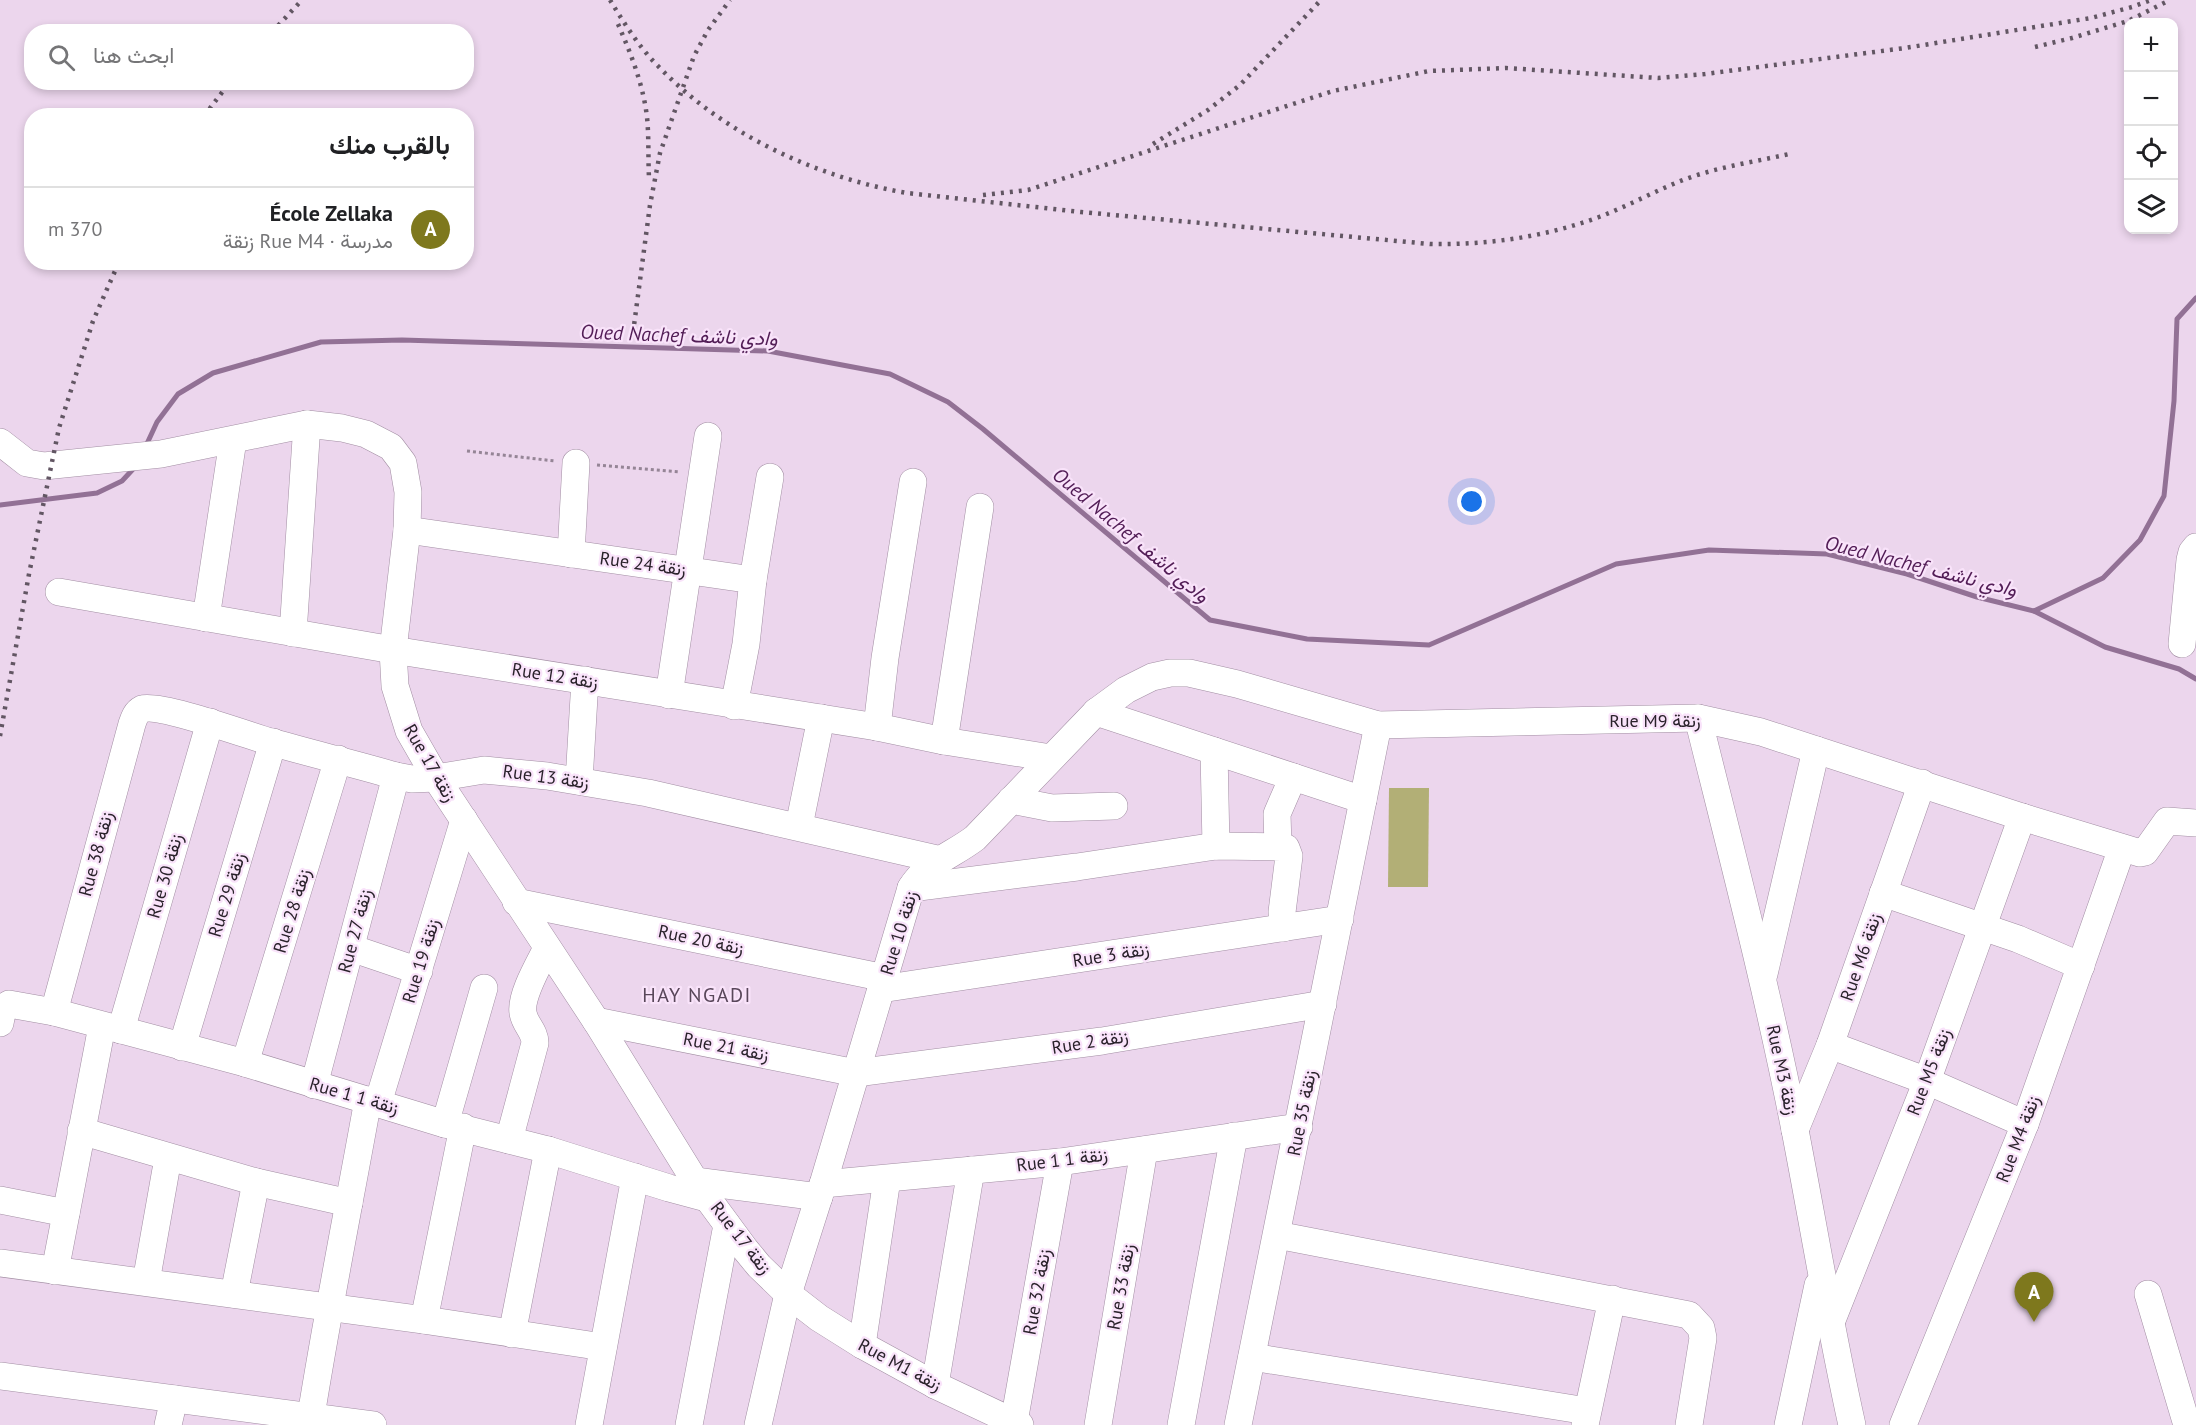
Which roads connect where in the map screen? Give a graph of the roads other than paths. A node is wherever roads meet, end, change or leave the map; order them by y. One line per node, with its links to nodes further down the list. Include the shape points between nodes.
1 (307, 424): 3 (street, Rue 17 زنقة); 9 (street, Rue 17 زنقة, via 350,430 391,447 403,463 406,477); 16 (street)
2 (708, 436): 12 (street)
3 (233, 440): 4 (street, Rue 17 زنقة, via 161,454 44,466 27,463); 15 (street)
4 (0, 442)
5 (576, 463): 11 (street)
6 (770, 477): 13 (street)
7 (913, 482): 28 (street)
8 (980, 507): 29 (street)
9 (407, 530): 11 (street, Rue 24 زنقة); 18 (street, Rue 17 زنقة)
10 (2194, 549): 17 (street)
11 (571, 554): 12 (street, Rue 24 زنقة)
12 (687, 571): 13 (street, Rue 24 زنقة); 20 (street)
13 (753, 580): 21 (street)
14 (59, 592): 15 (street, Rue 12 زنقة)
15 (206, 618): 16 (street, Rue 12 زنقة)
16 (293, 633): 18 (street, Rue 12 زنقة)
17 (2182, 644)
18 (393, 651): 19 (street, Rue 12 زنقة); 37 (street, Rue 17 زنقة, via 401,710)
19 (585, 680): 20 (street, Rue 12 زنقة); 38 (street)
20 (669, 695): 21 (street, Rue 12 زنقة)
21 (734, 706): 24 (street, Rue 12 زنقة)
22 (153, 709): 26 (street, Rue 13 زنقة); 65 (street, Rue 38 زنقة, via 135,715 132,724)
23 (1096, 712): 27 (street, Rue M9 زنقة, via 1152,676 1189,673); 32 (street); 33 (street, Rue 10 زنقة)
24 (821, 718): 28 (street, Rue 12 زنقة); 46 (street)
25 (1698, 718): 27 (street, Rue M9 زنقة); 31 (street, Rue M9 زنقة); 61 (street, Rue M3 زنقة)
26 (210, 722): 30 (street, Rue 13 زنقة); 68 (street, Rue 30 زنقة)
27 (1378, 725): 41 (street, Rue 35 زنقة)
28 (877, 727): 29 (street, Rue 12 زنقة)
29 (944, 741): 33 (street, Rue 12 زنقة)
30 (273, 742): 34 (street, Rue 13 زنقة); 70 (street, Rue 29 زنقة)
31 (1816, 750): 39 (street, Rue M9 زنقة); 61 (street)
32 (1214, 751): 36 (street); 47 (street)
33 (1051, 758): 40 (street, Rue 10 زنقة)
34 (338, 759): 35 (street, Rue 13 زنقة); 71 (street, Rue 28 زنقة)
35 (396, 776): 37 (street, Rue 13 زنقة); 57 (street, Rue 27 زنقة)
36 (1293, 777): 41 (street); 48 (street, via 1277,813)
37 (436, 778): 38 (street, Rue 13 زنقة, via 500,770); 44 (street, Rue 17 زنقة)
38 (579, 781): 46 (street, Rue 13 زنقة)
39 (1922, 783): 43 (street, Rue M9 زنقة); 52 (street, Rue M6 زنقة)
40 (1011, 800): 42 (street, via 1052,808); 50 (street, Rue 10 زنقة, via 975,838)
41 (1363, 800): 54 (street, Rue 35 زنقة)
42 (1113, 806)
43 (2022, 817): 49 (street, Rue M9 زنقة); 55 (street, Rue M5 زنقة)
44 (464, 820): 53 (street, Rue 17 زنقة); 60 (street, Rue 19 زنقة)
45 (2196, 823): 49 (street, Rue M9 زنقة, via 2167,821 2145,852)
46 (799, 826): 50 (street, Rue 13 زنقة)
47 (1216, 846): 48 (street); 51 (street)
48 (1278, 846): 56 (street, via 1286,848 1289,856)
49 (2122, 848): 59 (street, Rue M4 زنقة)
50 (941, 860): 51 (street, Rue 10 زنقة, via 924,870)
51 (911, 888): 62 (street, Rue 10 زنقة)
52 (1883, 893): 55 (street); 69 (street, Rue M6 زنقة)
53 (516, 902): 58 (street, Rue 17 زنقة); 62 (street, Rue 20 زنقة)
54 (1340, 919): 56 (street, Rue 3 زنقة); 64 (street, Rue 35 زنقة)
55 (1983, 927): 59 (street); 73 (street, Rue M5 زنقة)
56 (1283, 928): 62 (street, Rue 3 زنقة)
57 (351, 948): 60 (street); 74 (street, Rue 27 زنقة)
58 (547, 948): 67 (street, Rue 17 زنقة); 82 (street, via 523,1002 524,1019 535,1035 535,1043)
59 (2081, 966): 76 (street, Rue M4 زنقة)
60 (419, 971): 75 (street, Rue 19 زنقة)
61 (1762, 979): 79 (street, Rue M3 زنقة)
62 (883, 983): 72 (street, Rue 10 زنقة)
63 (484, 988): 77 (street)
64 (1323, 1004): 72 (street, Rue 2 زنقة, via 1102,1041); 78 (street, Rue 35 زنقة)
65 (54, 1012): 66 (street, Rue 1 زنقة 1, via 13,1004 6,1006); 68 (street, Rue 1 زنقة 1)
66 (1, 1018)
67 (596, 1021): 72 (street, Rue 21 زنقة); 91 (street, Rue 17 زنقة)
68 (112, 1028): 70 (street, Rue 1 زنقة 1); 80 (street, Rue 30 زنقة)
69 (1830, 1045): 73 (street); 79 (street, Rue M6 زنقة)
70 (182, 1047): 71 (street, Rue 1 زنقة 1)
71 (245, 1063): 74 (street, Rue 1 زنقة 1)
72 (856, 1073): 92 (street, Rue 10 زنقة)
73 (1927, 1081): 76 (street); 108 (street, Rue M5 زنقة)
74 (314, 1085): 75 (street, Rue 1 زنقة 1)
75 (373, 1101): 77 (street, Rue 1 زنقة 1); 94 (street, Rue 19 زنقة)
76 (2025, 1124): 130 (street, Rue M4 زنقة)
77 (454, 1126): 82 (street, Rue 1 زنقة 1); 107 (street)
78 (1299, 1127): 81 (street, Rue 1 زنقة 1); 97 (street, Rue 35 زنقة)
79 (1795, 1130): 100 (street, Rue M3 زنقة)
80 (81, 1131): 85 (street); 95 (street, Rue 30 زنقة)
81 (1234, 1136): 84 (street, Rue 1 زنقة 1); 125 (street)
82 (509, 1140): 83 (street, Rue 1 زنقة 1)
83 (548, 1150): 88 (street, Rue 1 زنقة 1); 109 (street)
84 (1144, 1150): 86 (street, Rue 1 زنقة 1); 124 (street, Rue 33 زنقة)
85 (168, 1158): 90 (street); 101 (street)
86 (1060, 1162): 87 (street, Rue 1 زنقة 1); 118 (street, Rue 32 زنقة)
87 (971, 1170): 89 (street, Rue 1 زنقة 1); 114 (street)
88 (635, 1177): 91 (street, Rue 1 زنقة 1); 111 (street)
89 (887, 1179): 92 (street, Rue 1 زنقة 1); 110 (street)
90 (256, 1182): 94 (street); 102 (street)
91 (703, 1190): 92 (street, Rue 17 زنقة); 96 (street, Rue 17 زنقة)
92 (821, 1191): 103 (street, Rue 10 زنقة)
93 (0, 1200): 95 (street)
94 (349, 1203): 106 (street, Rue 19 زنقة)
95 (66, 1213): 99 (street, Rue 30 زنقة)
96 (728, 1225): 103 (street, Rue 17 زنقة); 122 (street)
97 (1277, 1235): 105 (street); 112 (street, Rue 35 زنقة)
98 (0, 1263): 99 (street)
99 (55, 1271): 101 (street)
100 (1821, 1273): 108 (street, Rue M3 زنقة); 128 (street)
101 (146, 1282): 102 (street)
102 (234, 1294): 106 (street)
103 (788, 1294): 110 (street, Rue M1 زنقة); 123 (street, Rue 10 زنقة)
104 (2148, 1294): 131 (street)
105 (1612, 1299): 117 (street); 127 (street, via 1689,1315 1701,1328 1703,1338)
106 (328, 1307): 107 (street); 116 (street, Rue 19 زنقة)
107 (424, 1320): 109 (street)
108 (1830, 1325): 129 (street, Rue M3 زنقة)
109 (512, 1334): 111 (street)
110 (862, 1346): 114 (street, Rue M1 زنقة)
111 (603, 1347): 121 (street)
112 (1252, 1357): 117 (street); 126 (street, Rue 35 زنقة)
113 (0, 1376): 115 (street)
114 (935, 1385): 118 (street, Rue M1 زنقة)
115 (174, 1399): 116 (street); 119 (street)
116 (311, 1416): 120 (street)
117 (1586, 1418)
118 (1017, 1424)
119 (168, 1425)
120 (373, 1425)
121 (590, 1425)
122 (689, 1425)
123 (758, 1425)
124 (1098, 1425)
125 (1182, 1425)
126 (1238, 1425)
127 (1689, 1425)
128 (1788, 1425)
129 (1851, 1425)
130 (1902, 1425)
131 (2187, 1425)

